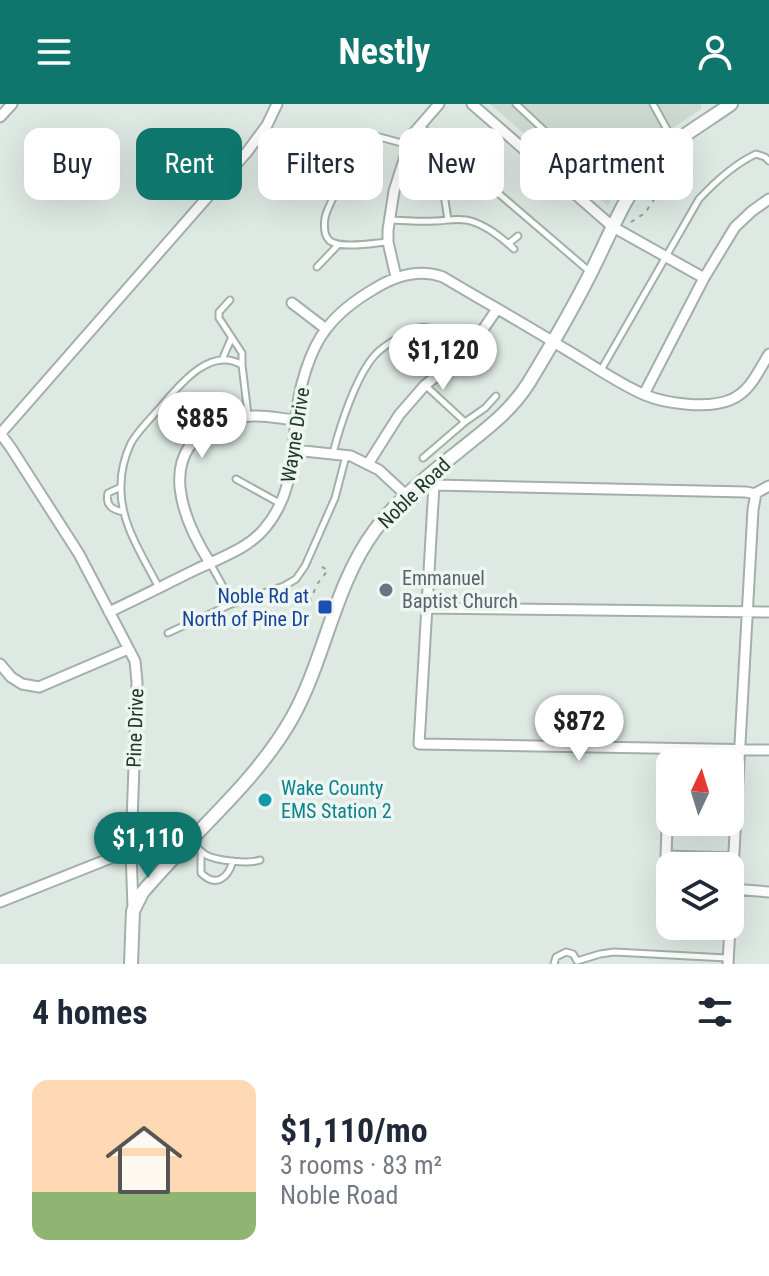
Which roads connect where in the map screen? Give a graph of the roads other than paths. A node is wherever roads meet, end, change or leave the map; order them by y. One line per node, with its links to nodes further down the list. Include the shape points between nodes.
1 (12, 104): 8 (street)
2 (277, 104): 51 (street, via 247,152)
3 (439, 104): 9 (street)
4 (472, 104): 14 (street)
5 (516, 104): 10 (lane)
6 (653, 104): 11 (lane)
7 (731, 104): 12 (street, Noble Road)
8 (0, 117)
9 (420, 126): 31 (lane)
10 (542, 128)
11 (667, 128)
12 (693, 130)
13 (399, 142): 26 (lane, via 372,135 366,141 325,219 329,240)
14 (520, 146)
15 (769, 161): 29 (lane, via 756,154 714,183)
16 (399, 176): 21 (street)
17 (769, 199): 33 (street, via 735,227)
18 (445, 200): 22 (lane)
19 (582, 200): 23 (street)
20 (627, 200): 23 (street, Noble Road)
21 (388, 220): 22 (lane); 25 (street)
22 (448, 220): 27 (lane, via 482,225)
23 (613, 227): 29 (street); 31 (street, Noble Road)
24 (518, 236): 27 (lane)
25 (388, 242): 26 (lane); 32 (street)
26 (338, 244): 30 (lane)
27 (508, 244): 28 (lane)
28 (514, 249)
29 (665, 257): 33 (street); 44 (lane)
30 (317, 267)
31 (591, 273): 39 (street, Noble Road)
32 (396, 277): 36 (street, Wayne Drive, via 430,272); 37 (street, Wayne Drive, via 359,298)
33 (704, 278): 46 (street)
34 (230, 300): 38 (lane, via 219,318)
35 (292, 303): 37 (street)
36 (497, 309): 39 (street, Wayne Drive); 40 (street)
37 (326, 329): 49 (street, Wayne Drive, via 313,352)
38 (231, 337): 42 (lane); 43 (lane, via 242,353)
39 (552, 342): 44 (street, Wayne Drive); 58 (street, Noble Road, via 506,413)
40 (464, 354): 45 (street); 53 (lane, via 425,327 384,346 361,378)
41 (769, 354): 46 (street, Wayne Drive, via 749,387 721,403)
42 (222, 360): 43 (lane); 60 (lane, via 197,370 142,428 126,456)
43 (242, 365): 48 (lane)
44 (601, 370): 46 (street, Wayne Drive)
45 (425, 385): 50 (lane); 56 (street)
46 (644, 394)
47 (496, 396): 50 (lane)
48 (248, 416): 49 (street); 65 (street, via 209,429 193,443 181,466 179,490 185,512)
49 (296, 420): 52 (street, Wayne Drive)
50 (465, 422): 55 (lane)
51 (0, 433): 69 (street, Pine Drive, via 79,554)
52 (294, 450): 53 (street); 63 (street, Wayne Drive)
53 (333, 453): 54 (street)
54 (346, 455): 56 (street); 67 (lane, via 335,498 296,579)
55 (423, 458)
56 (368, 464): 62 (street)
57 (236, 479): 63 (lane)
58 (430, 482): 61 (street); 62 (street, Noble Road); 68 (street)
59 (769, 486): 61 (street)
60 (121, 487): 64 (lane); 64 (lane, via 107,499 108,505)
61 (756, 494): 70 (street)
62 (406, 495): 79 (street, Noble Road, via 363,548 282,734)
63 (282, 505): 65 (street, Wayne Drive, via 257,536)
64 (124, 512): 66 (lane)
65 (210, 563): 66 (street, Wayne Drive); 67 (lane)
66 (159, 588): 69 (street, Wayne Drive)
67 (229, 605): 72 (lane)
68 (427, 608): 70 (street); 75 (street, via 419,744)
69 (109, 612): 73 (street, Pine Drive)
70 (748, 612): 71 (street); 76 (street)
71 (769, 612)
72 (168, 633)
73 (128, 649): 74 (street, via 39,687 22,684); 80 (street, Pine Drive, via 137,670)
74 (0, 664)
75 (676, 748)
76 (740, 748)
77 (744, 749): 78 (street)
78 (769, 750)
79 (190, 841): 81 (lane); 87 (street, Noble Road, via 142,893)
80 (131, 850): 86 (street); 87 (street, Pine Drive)
81 (201, 851): 83 (lane); 83 (lane, via 201,873 206,878 221,880)
82 (260, 860): 83 (lane)
83 (233, 861)
84 (744, 890): 85 (street)
85 (769, 892)
86 (0, 902)
87 (133, 911): 91 (street, Pine Drive)
88 (729, 940): 89 (street)
89 (728, 961): 90 (lane, via 614,952)
90 (577, 962): 92 (lane, via 566,952)
91 (131, 964)
92 (554, 964)

